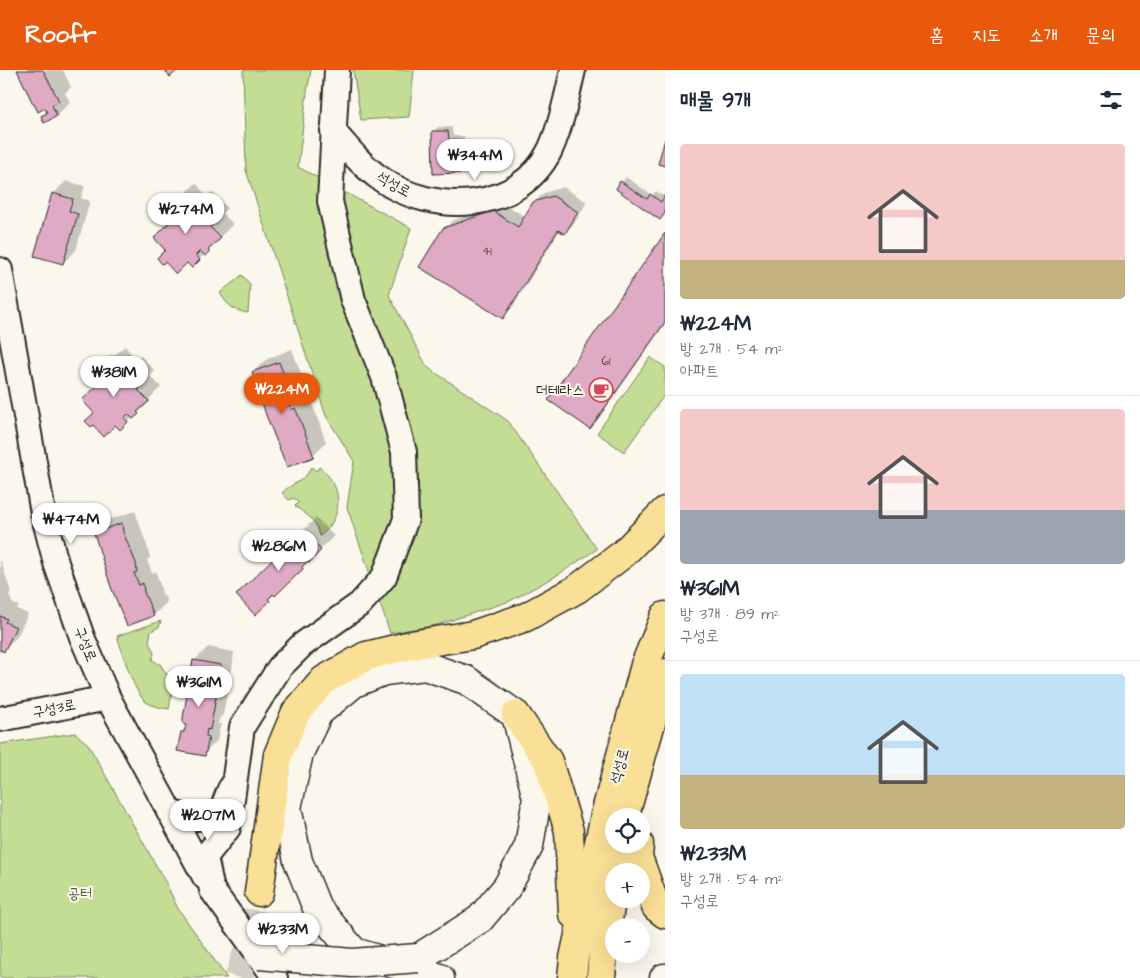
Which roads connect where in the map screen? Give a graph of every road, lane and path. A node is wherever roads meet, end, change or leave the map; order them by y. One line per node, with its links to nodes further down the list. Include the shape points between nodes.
1 (337, 70): 3 (street)
2 (573, 70): 3 (street, 석성로, via 558,128 549,151 534,173 521,185 485,199 445,204 405,192 361,163)
3 (333, 131): 12 (street, via 330,201 353,300 384,377 404,452 406,519 384,577 360,604 302,645 280,668 242,727)
4 (0, 270): 8 (street, 구성로, via 36,473 54,554 82,637)
5 (665, 511): 18 (highway, via 623,554 577,589 526,617 473,635 366,656 324,680 296,712 278,755)
6 (665, 616): 23 (highway, 석성로, via 645,665 606,815)
7 (665, 673): 13 (highway, 석성로)
8 (108, 698): 10 (street, 구성3로); 15 (street, 구성로)
9 (516, 715): 21 (main road, bridge, via 537,798 529,846 507,887 480,919 418,958 352,963); 23 (highway, via 548,761 569,831); 25 (main road, via 466,680 425,666 384,671 354,683 318,713 299,753 288,808 298,861 317,908 354,952)
10 (0, 719)
11 (665, 720): 14 (highway)
12 (234, 782): 15 (street, via 221,812 193,819); 17 (street, via 228,828 205,857)
13 (626, 808)
14 (642, 808)
15 (169, 812): 17 (street, 구성로)
16 (638, 853): 20 (highway, via 656,907)
17 (212, 890): 21 (street, 구성로, bridge)
18 (258, 892)
19 (610, 908): 22 (highway)
20 (665, 914)
21 (259, 955): 24 (street, 구성로)
22 (602, 966)
23 (573, 968)
24 (275, 978)
25 (440, 978)

